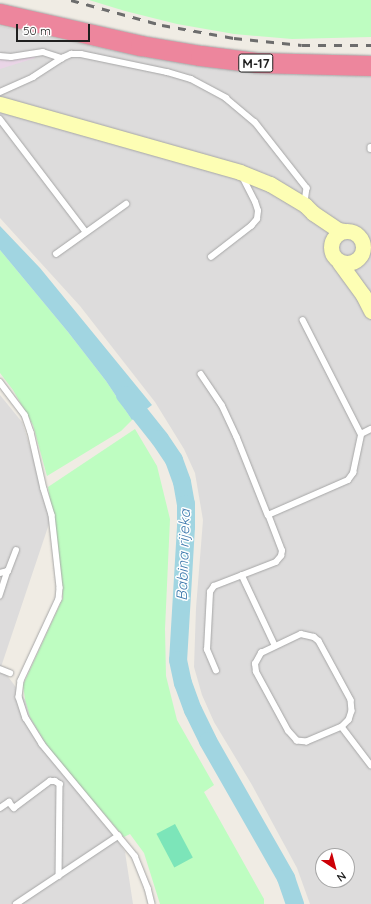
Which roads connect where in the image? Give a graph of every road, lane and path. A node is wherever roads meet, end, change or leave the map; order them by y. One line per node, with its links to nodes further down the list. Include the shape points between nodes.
1 (3, 15): 4 (highway, M-17, via 141,46 243,62)
2 (0, 56): 3 (lane, via 11,57 43,52)
3 (62, 58): 5 (lane); 10 (lane, via 71,54 81,54 167,72 191,80 226,98 255,122 307,188)
4 (371, 66)
5 (0, 92)
6 (0, 104): 8 (main road)
7 (0, 119): 11 (lane)
8 (240, 172): 10 (main road, via 270,184); 16 (lane, via 255,202 257,219)
9 (126, 204): 11 (lane)
10 (309, 209): 12 (main road, via 338,230); 13 (main road)
11 (86, 232): 15 (lane)
12 (358, 233): 13 (main road, via 336,235); 14 (main road, via 363,242)
13 (331, 243): 17 (main road, via 332,254)
14 (364, 252): 17 (main road, via 350,263); 18 (main road, via 357,278)
15 (56, 254)
16 (211, 257)
17 (339, 262): 18 (main road)
18 (363, 295): 19 (main road)
19 (371, 311)
20 (303, 320): 24 (lane)
21 (201, 374): 25 (lane, via 222,405 237,436)
22 (0, 382): 38 (lane, via 24,415 31,432 52,515 60,588 59,599 21,681 19,697 26,718 42,744)
23 (371, 429): 24 (lane)
24 (361, 434): 25 (lane, via 353,473 348,480)
25 (268, 515): 29 (lane, via 282,551 281,556 276,562)
26 (16, 550): 27 (lane)
27 (8, 570): 28 (lane); 30 (lane)
28 (0, 572)
29 (242, 575): 31 (lane); 33 (lane, via 214,586 210,592 207,650)
30 (0, 596)
31 (276, 645): 35 (lane, via 301,634 319,641 351,700 352,711); 35 (lane, via 261,653 255,664 256,672 288,731 298,741 307,742)
32 (0, 669): 34 (lane)
33 (216, 671)
34 (10, 673)
35 (342, 728): 36 (lane)
36 (371, 765)
37 (0, 808): 39 (lane, via 9,802 14,808 50,781 60,784)
38 (118, 836): 39 (lane); 41 (lane, via 135,856)
39 (59, 876): 40 (lane)
40 (16, 904)
41 (152, 904)

